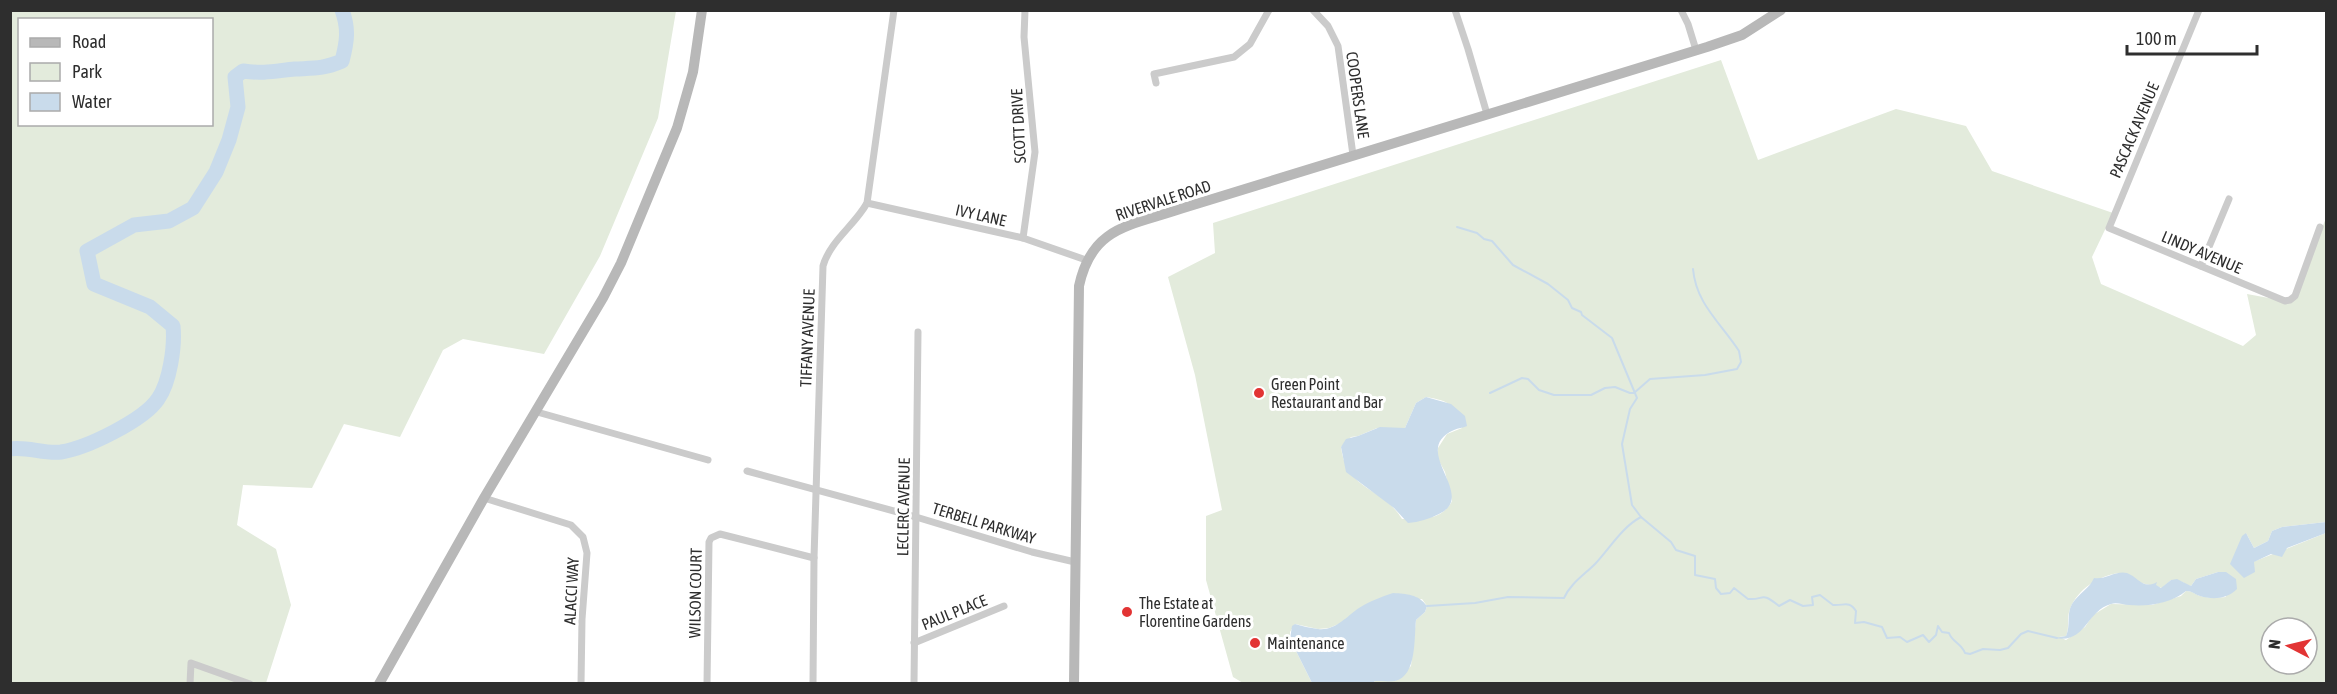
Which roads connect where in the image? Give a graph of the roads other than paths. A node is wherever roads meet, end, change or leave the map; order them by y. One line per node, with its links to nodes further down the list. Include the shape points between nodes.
1 (702, 10): 22 (street, via 686,100 633,237 603,298)
2 (894, 10): 15 (street, TIFFANY AVENUE)
3 (1025, 10): 18 (street, SCOTT DRIVE, via 1024,37 1035,143)
4 (1269, 10): 11 (street, via 1250,44 1234,57 1154,74)
5 (1313, 10): 13 (street, COOPERS LANE, via 1328,26 1338,46)
6 (1455, 10): 12 (street)
7 (1681, 10): 10 (street)
8 (1781, 10): 10 (street, RIVERVALE ROAD, via 1742,35)
9 (2199, 10): 17 (street, PASCACK AVENUE)
10 (1696, 50): 12 (street, RIVERVALE ROAD)
11 (1156, 83)
12 (1487, 114): 13 (street, RIVERVALE ROAD)
13 (1353, 156): 19 (street, RIVERVALE ROAD, via 1117,230 1101,241)
14 (2229, 199): 20 (street)
15 (867, 203): 18 (street, IVY LANE); 25 (street, TIFFANY AVENUE, via 829,252 823,266)
16 (2320, 227): 20 (street, LINDY AVENUE, via 2295,296 2290,300)
17 (2109, 228): 20 (street, LINDY AVENUE)
18 (1023, 238): 19 (street, IVY LANE)
19 (1086, 260): 29 (street, via 1079,297)
20 (2200, 266)
21 (918, 332): 27 (street, LECLERC AVENUE)
22 (537, 412): 23 (street); 26 (street)
23 (708, 460)
24 (747, 471): 25 (street, TERBELL PARKWAY)
25 (816, 491): 27 (street, TERBELL PARKWAY); 28 (street, TIFFANY AVENUE)
26 (484, 498): 34 (street); 35 (street, ALACCI WAY, via 571,525 583,537 587,553)
27 (916, 517): 29 (street, TERBELL PARKWAY); 31 (street, LECLERC AVENUE)
28 (814, 558): 36 (street, WILSON COURT, via 720,534 711,538); 37 (street, TIFFANY AVENUE)
29 (1075, 562): 39 (street)
30 (1004, 606): 31 (street, PAUL PLACE)
31 (914, 643): 38 (street, LECLERC AVENUE)
32 (190, 684): 33 (street, via 190,663)
33 (250, 684)
34 (379, 684)
35 (581, 684)
36 (707, 684)
37 (813, 684)
38 (914, 684)
39 (1073, 684)

